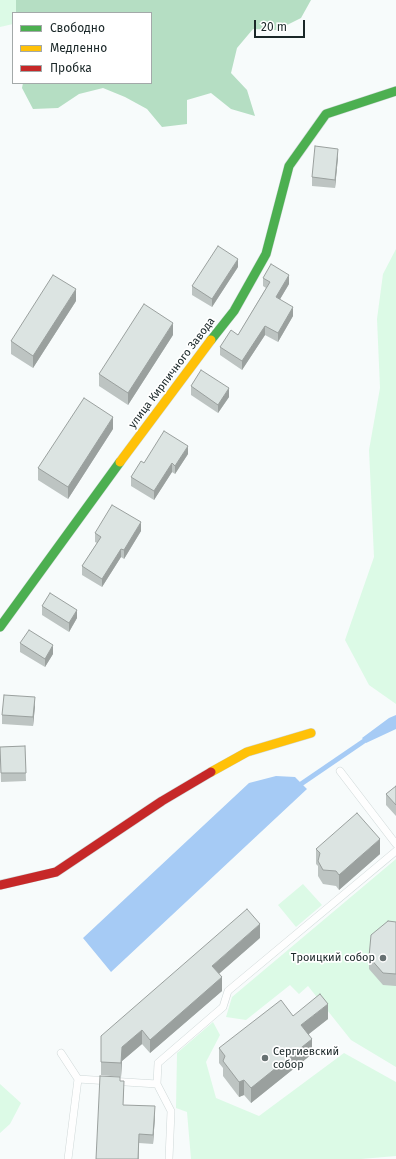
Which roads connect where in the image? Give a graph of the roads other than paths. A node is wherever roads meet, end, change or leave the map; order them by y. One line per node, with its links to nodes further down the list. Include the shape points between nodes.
1 (396, 91): 2 (street, улица Кирпичного Завода, via 326,114 289,166 266,254 234,311 195,359)
2 (0, 627)
3 (312, 733): 7 (street, via 247,752 162,801 56,872)
4 (340, 772): 5 (lane)
5 (396, 844)
6 (396, 851): 10 (lane, via 228,991 223,1007 158,1063)
7 (0, 885)
8 (61, 1053): 9 (lane)
9 (78, 1079): 10 (lane); 11 (lane)
10 (157, 1084): 12 (lane, via 171,1111)
11 (68, 1159)
12 (169, 1159)

